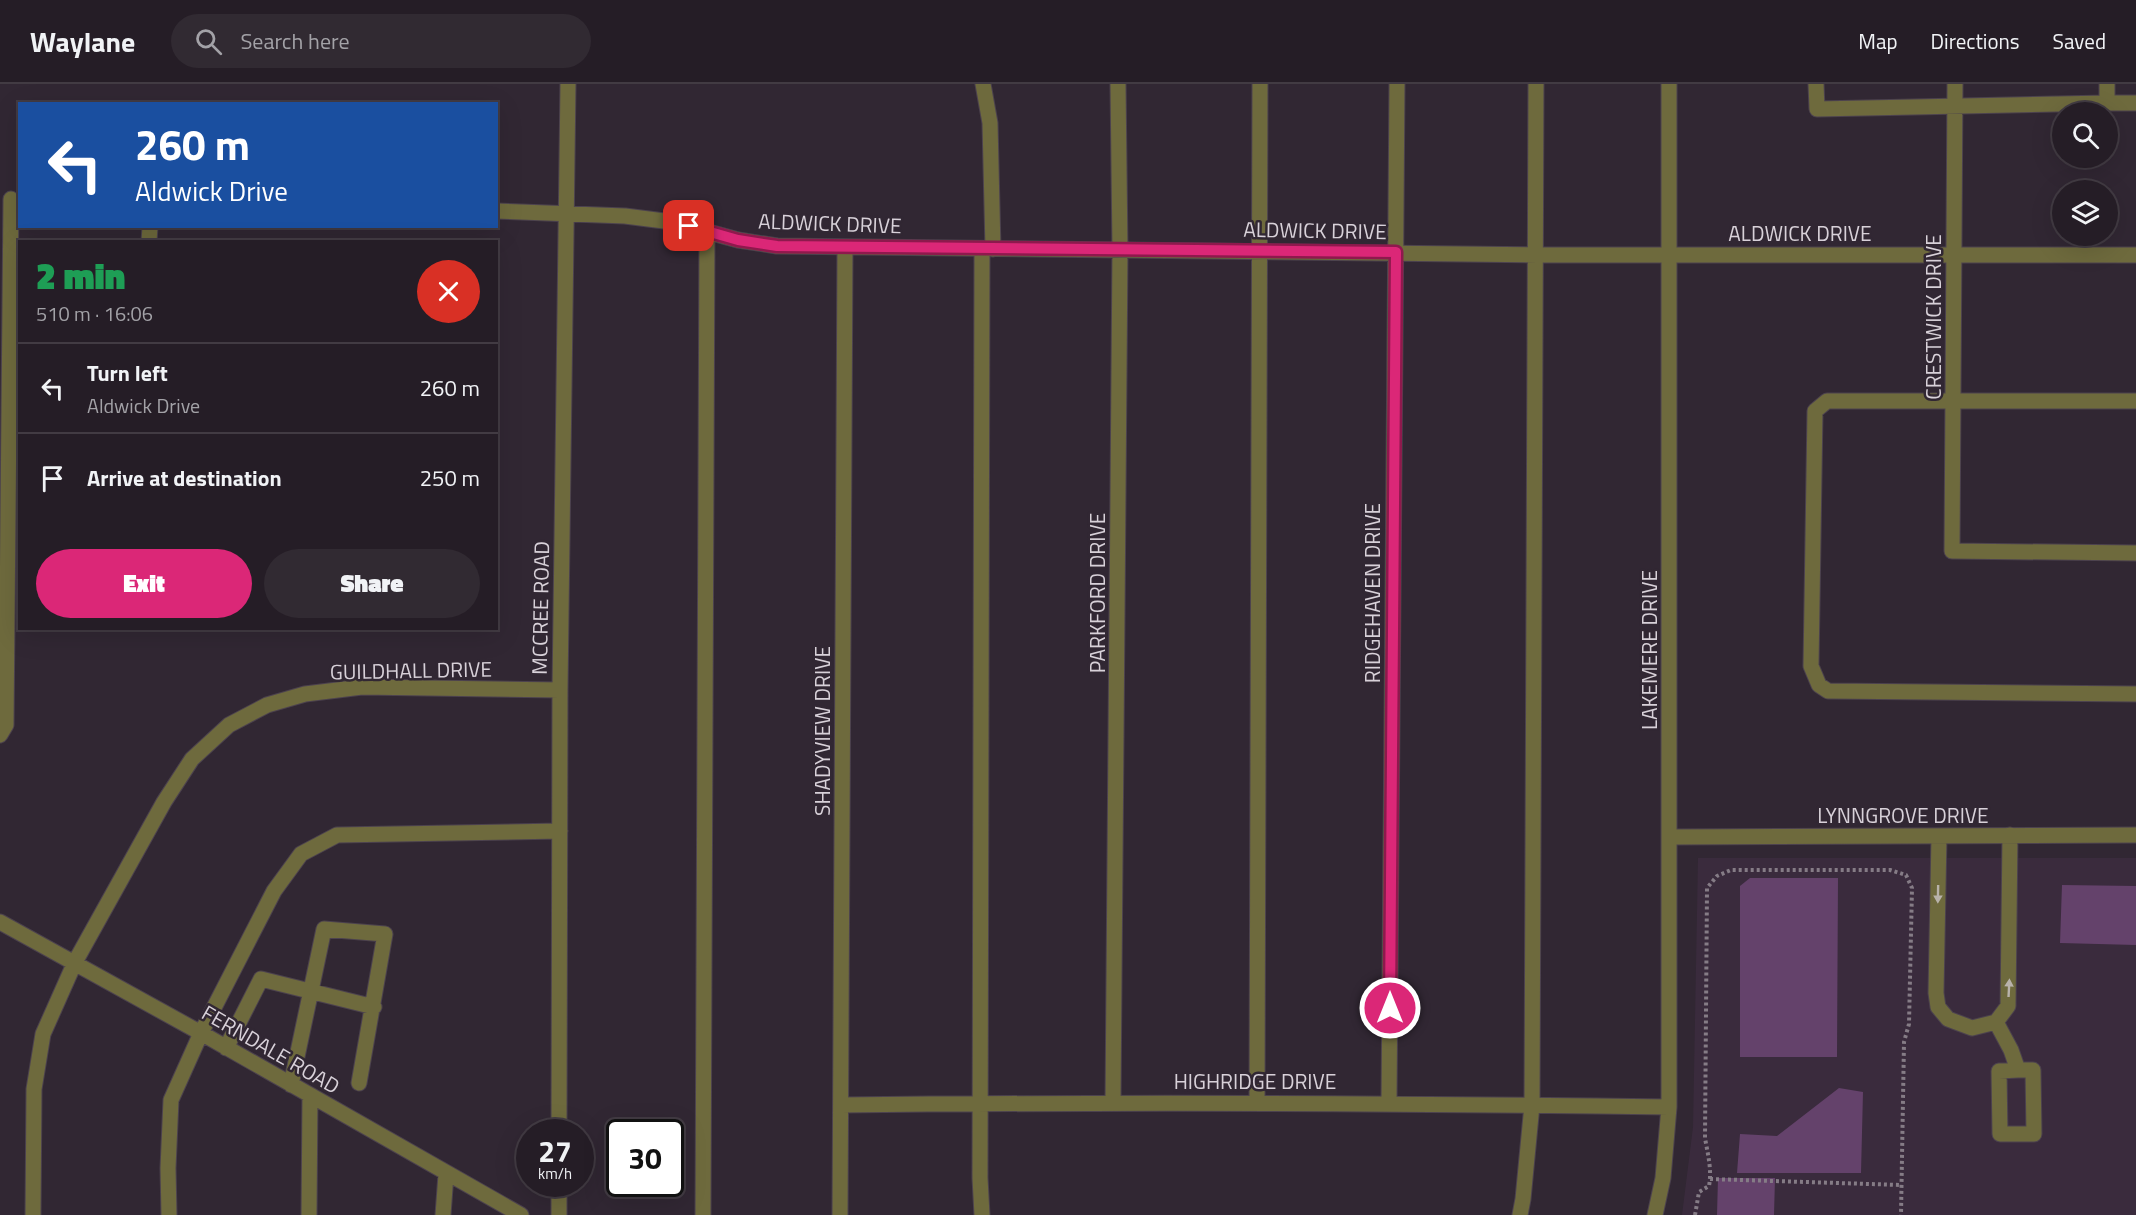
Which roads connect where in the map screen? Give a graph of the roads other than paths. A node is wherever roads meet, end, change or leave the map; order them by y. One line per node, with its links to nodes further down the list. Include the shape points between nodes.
1 (568, 84): 18 (street, MCCREE ROAD)
2 (983, 84): 21 (street, via 990,123)
3 (1118, 84): 22 (street, PARKFORD DRIVE)
4 (1260, 84): 23 (street)
5 (1397, 84): 24 (street, RIDGEHAVEN DRIVE)
6 (1536, 84): 26 (street)
7 (1669, 84): 27 (street, LAKEMERE DRIVE)
8 (1816, 84): 15 (street, via 1817,109)
9 (1955, 84): 15 (street, CRESTWICK DRIVE)
10 (2107, 84): 11 (street)
11 (2107, 102)
12 (2118, 103): 13 (street)
13 (2136, 103)
14 (2052, 104): 15 (street)
15 (1954, 106): 25 (street, CRESTWICK DRIVE)
16 (10, 199): 34 (street, via 6,725)
17 (498, 211): 18 (street, ALDWICK DRIVE)
18 (565, 213): 19 (street, ALDWICK DRIVE, via 625,216); 32 (street, MCCREE ROAD)
19 (707, 231): 20 (street, ALDWICK DRIVE, via 777,246); 67 (street)
20 (845, 247): 21 (street, ALDWICK DRIVE); 55 (street, SHADYVIEW DRIVE)
21 (988, 249): 22 (street, ALDWICK DRIVE); 54 (street)
22 (1120, 250): 23 (street, ALDWICK DRIVE); 51 (street, PARKFORD DRIVE)
23 (1261, 250): 24 (street, ALDWICK DRIVE); 52 (street)
24 (1396, 252): 26 (street, ALDWICK DRIVE); 53 (street, RIDGEHAVEN DRIVE)
25 (1954, 254): 27 (street, ALDWICK DRIVE); 28 (street, ALDWICK DRIVE); 29 (street, CRESTWICK DRIVE)
26 (1537, 255): 27 (street, ALDWICK DRIVE); 56 (street)
27 (1669, 255): 39 (street, LAKEMERE DRIVE)
28 (2136, 255)
29 (1954, 401): 30 (street); 31 (street, CRESTWICK DRIVE, via 1952,551); 33 (street, via 1827,401 1815,411 1811,666 1819,685 1828,691)
30 (2136, 401)
31 (2136, 553)
32 (560, 690): 35 (street, MCCREE ROAD); 41 (street, GUILDHALL DRIVE, via 362,687 305,694 267,705 229,725 192,759 164,802)
33 (2136, 694)
34 (0, 735)
35 (560, 831): 45 (street, via 337,835 301,854 274,891); 58 (street, MCCREE ROAD)
36 (2010, 835): 37 (street, LYNNGROVE DRIVE); 38 (street, LYNNGROVE DRIVE); 44 (street, one-way to 36, via 2008,1006)
37 (2136, 835)
38 (1939, 836): 39 (street, LYNNGROVE DRIVE); 44 (street, one-way to 44, via 1938,1007 1948,1019 1972,1028)
39 (1670, 837): 57 (street, LAKEMERE DRIVE)
40 (0, 922): 41 (street, FERNDALE ROAD)
41 (75, 962): 45 (street, FERNDALE ROAD); 61 (street, GUILDHALL DRIVE, via 43,1034 34,1089)
42 (310, 993): 43 (street); 43 (street, via 324,929 386,934); 46 (street, via 261,979); 49 (street)
43 (374, 1007): 48 (street)
44 (1995, 1022): 47 (street)
45 (201, 1033): 46 (street, FERNDALE ROAD); 62 (street, via 171,1100)
46 (226, 1048): 49 (street, FERNDALE ROAD)
47 (2018, 1070): 47 (street, via 2033,1070 2034,1134 2000,1134 1999,1071)
48 (359, 1083)
49 (291, 1085): 50 (street, FERNDALE ROAD)
50 (310, 1095): 59 (street, FERNDALE ROAD); 63 (street)
51 (1113, 1102): 52 (street, HIGHRIDGE DRIVE); 54 (street, HIGHRIDGE DRIVE)
52 (1257, 1102): 53 (street, HIGHRIDGE DRIVE)
53 (1389, 1102): 56 (street, HIGHRIDGE DRIVE)
54 (981, 1103): 55 (street, HIGHRIDGE DRIVE); 69 (street)
55 (841, 1105): 68 (street, SHADYVIEW DRIVE)
56 (1532, 1105): 57 (street, HIGHRIDGE DRIVE); 70 (street)
57 (1669, 1107): 71 (street, LAKEMERE DRIVE, via 1663,1178)
58 (559, 1119)
59 (446, 1174): 64 (street); 65 (street, FERNDALE ROAD)
60 (559, 1197): 66 (street)
61 (33, 1215)
62 (169, 1215)
63 (309, 1215)
64 (442, 1215)
65 (521, 1215)
66 (559, 1215)
67 (703, 1215)
68 (840, 1215)
69 (982, 1215)
70 (1520, 1215)
71 (1655, 1215)

